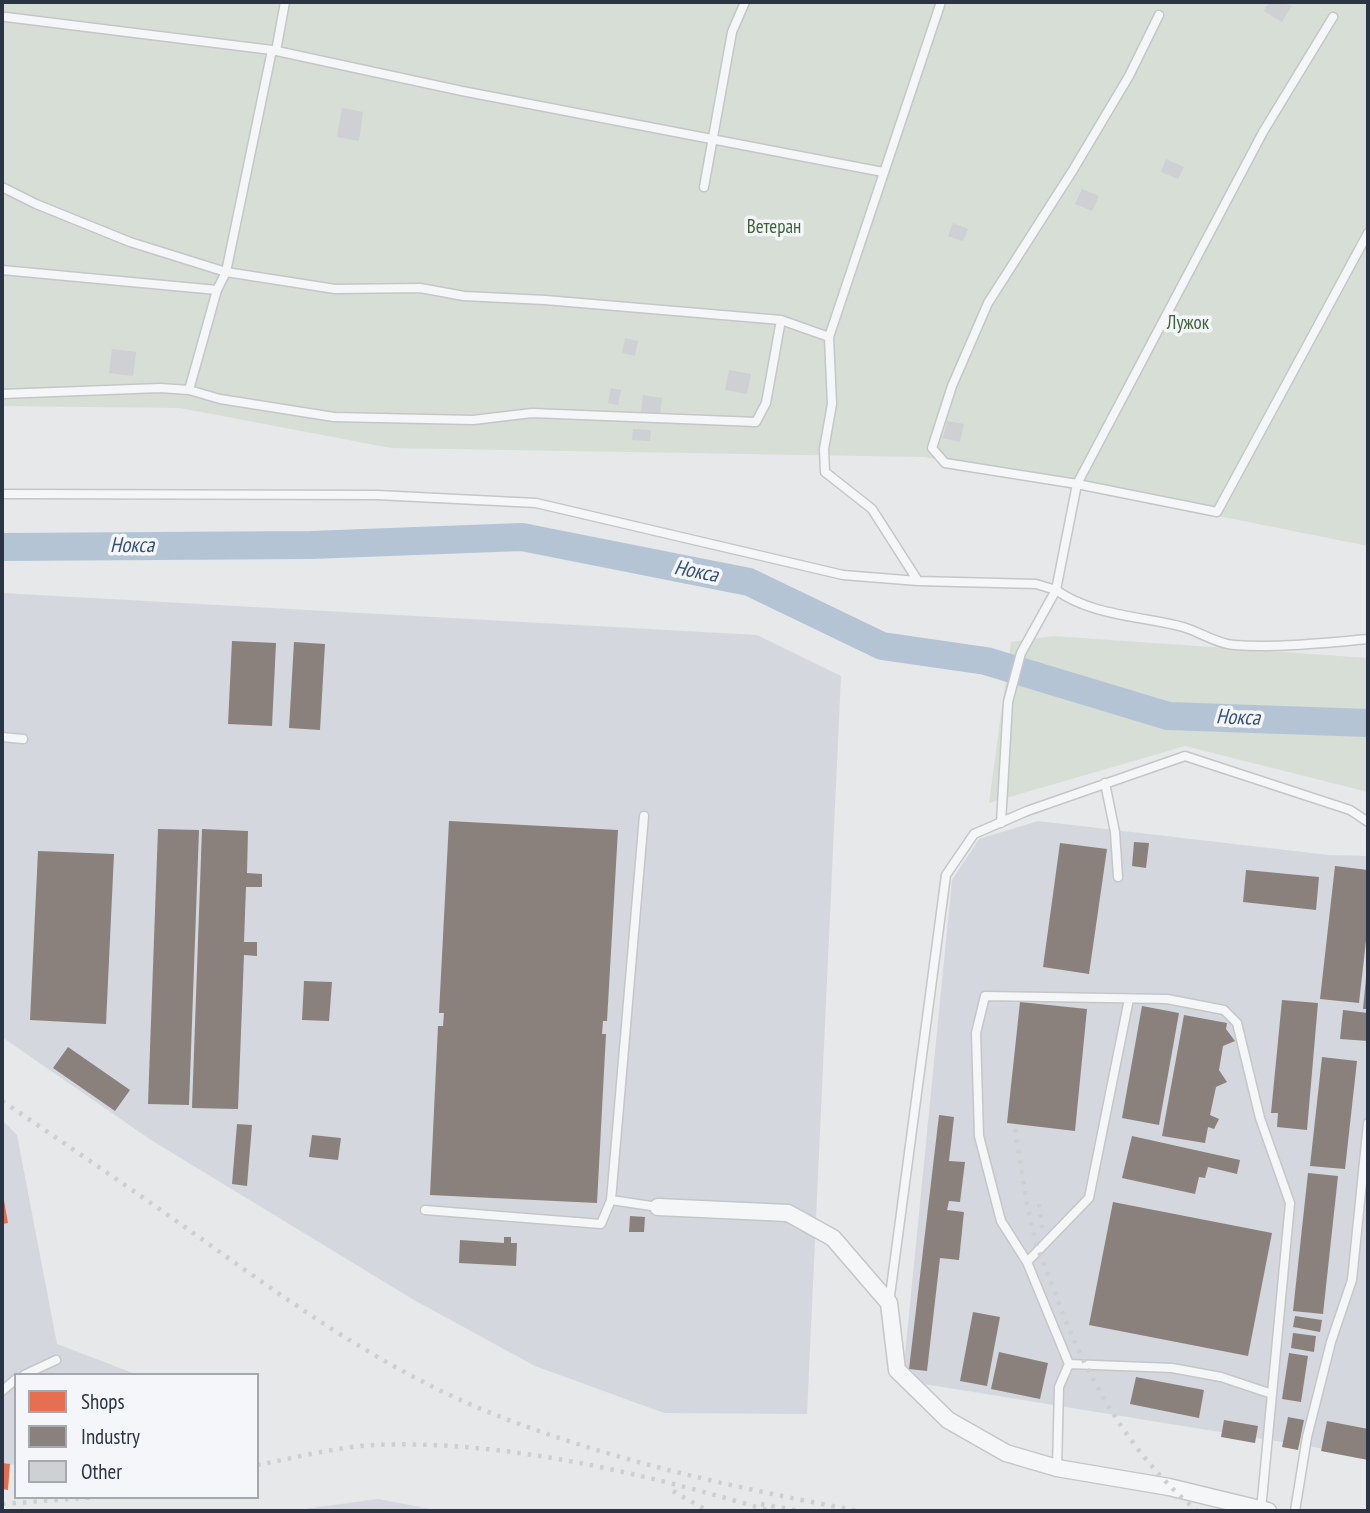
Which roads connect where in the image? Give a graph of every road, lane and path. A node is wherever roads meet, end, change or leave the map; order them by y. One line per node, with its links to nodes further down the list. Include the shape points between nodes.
1 (285, 2): 7 (lane)
2 (745, 2): 8 (lane, via 732,32)
3 (941, 2): 9 (lane)
4 (1159, 15): 20 (lane, via 1080,159 988,303 952,386 932,448 945,463)
5 (6, 17): 7 (lane)
6 (1333, 17): 20 (lane, via 1263,132)
7 (274, 51): 8 (lane); 14 (lane)
8 (713, 140): 9 (lane); 11 (lane)
9 (883, 172): 17 (lane)
10 (2, 187): 14 (lane, via 130,242)
11 (704, 187)
12 (1368, 233): 20 (lane, via 1216,512)
13 (2, 270): 15 (lane)
14 (226, 272): 15 (lane); 16 (lane, via 335,289 420,288 464,296)
15 (217, 290): 18 (lane)
16 (781, 320): 17 (lane); 18 (lane, via 766,403 756,422 532,413 472,420 334,417)
17 (829, 337): 22 (lane, via 832,404 825,472 872,509)
18 (189, 390): 19 (lane)
19 (2, 394)
20 (1077, 484): 23 (lane)
21 (2, 494): 22 (lane, via 377,495 536,503 844,575)
22 (918, 581): 23 (lane, via 1036,584)
23 (1055, 590): 24 (lane, via 1091,606 1184,628 1230,645); 30 (lane, via 1021,653 1008,702)
24 (1368, 639)
25 (2, 737): 26 (lane)
26 (23, 739)
27 (1105, 783): 29 (lane, via 1185,756 1350,810); 30 (lane); 31 (lane)
28 (644, 816): 34 (lane)
29 (1368, 822)
30 (1000, 823): 38 (lane, via 974,834 946,876)
31 (1118, 877)
32 (1129, 999): 37 (lane, via 1090,1198); 37 (lane, via 985,996 976,1033 979,1136 1001,1221); 42 (lane, via 1167,999 1224,1010 1237,1023 1260,1118 1290,1203)
33 (1368, 1124): 45 (lane, via 1352,1280 1307,1437)
34 (611, 1200): 35 (lane); 36 (lane, via 601,1224)
35 (658, 1208): 38 (street, via 788,1213 833,1238)
36 (425, 1210)
37 (1027, 1262): 40 (lane)
38 (889, 1303): 43 (street, via 897,1370 948,1420 1006,1453)
39 (56, 1360): 41 (lane)
40 (1069, 1364): 42 (lane, via 1172,1368 1221,1377); 43 (lane, via 1059,1387)
41 (28, 1373)
42 (1272, 1394): 44 (lane)
43 (1056, 1468): 44 (street, via 1169,1487)
44 (1265, 1511)
45 (1295, 1511)

